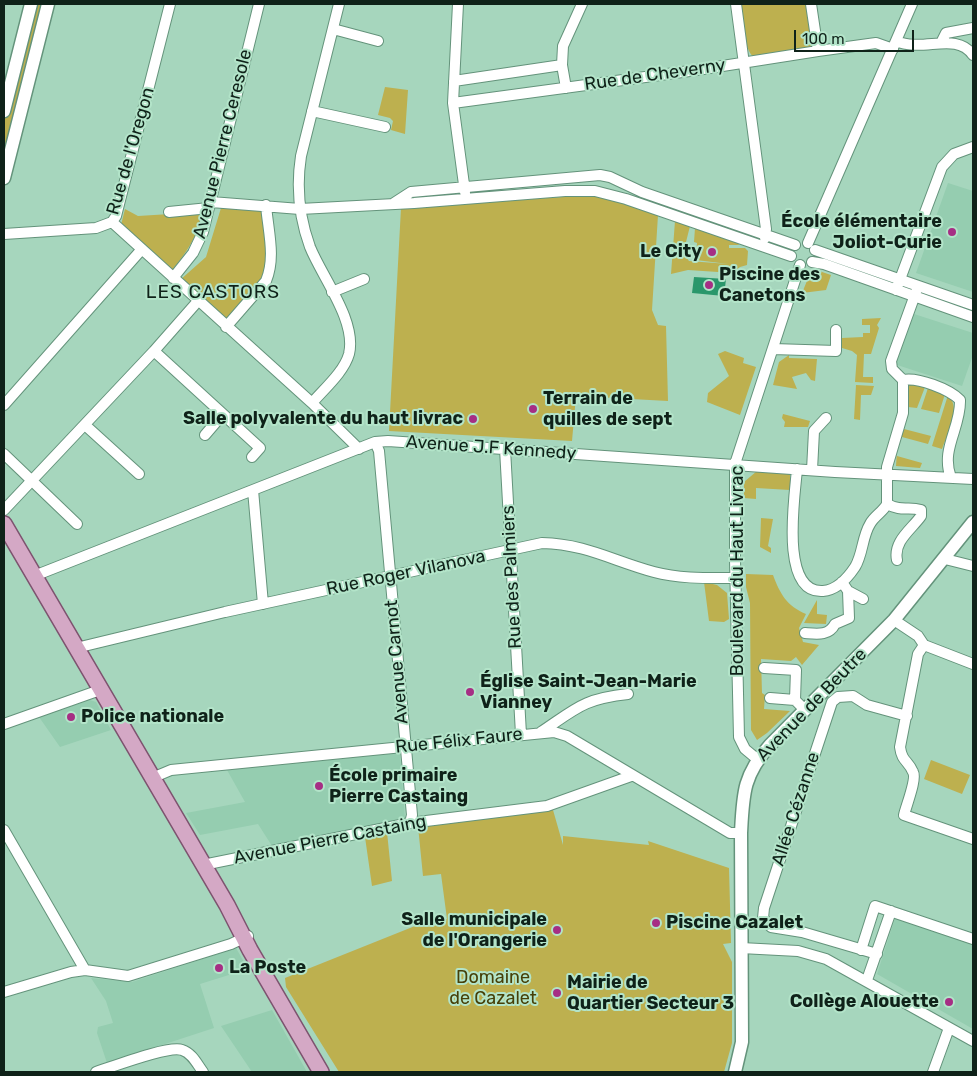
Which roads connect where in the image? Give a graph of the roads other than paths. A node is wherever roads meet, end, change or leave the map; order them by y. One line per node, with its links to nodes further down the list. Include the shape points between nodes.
1 (31, 4): 23 (street)
2 (48, 4): 27 (street)
3 (170, 4): 39 (street, Rue de l'Oregon, via 118,210)
4 (259, 4): 35 (street, Avenue Pierre Ceresole)
5 (339, 4): 12 (street)
6 (458, 4): 20 (street)
7 (582, 4): 19 (street, via 563,46)
8 (736, 4): 18 (street)
9 (811, 4): 16 (street)
10 (912, 4): 15 (street)
11 (973, 28): 14 (street, via 946,33)
12 (333, 29): 13 (street); 24 (street)
13 (378, 41)
14 (941, 44): 15 (street, Rue de Cheverny); 17 (street, Rue de Cheverny, via 958,44)
15 (895, 45): 16 (street, Rue de Cheverny); 44 (street)
16 (818, 51): 18 (street, Rue de Cheverny)
17 (973, 55)
18 (744, 63): 21 (street, Rue de Cheverny); 41 (street)
19 (562, 65): 20 (street, Rue de Cheverny); 21 (street, Rue de Cheverny)
20 (454, 81): 22 (street)
21 (566, 88): 22 (street, Rue de Cheverny)
22 (453, 104): 29 (street)
23 (4, 111)
24 (312, 111): 25 (street); 37 (street, via 299,167)
25 (384, 127)
26 (973, 147): 51 (street, via 954,154 942,166)
27 (4, 178)
28 (564, 179): 29 (street); 30 (street, via 600,175); 31 (street)
29 (464, 187): 32 (street); 34 (street, via 411,192)
30 (630, 187): 33 (street); 41 (street)
31 (565, 191): 32 (street); 33 (street, via 595,191)
32 (466, 198): 34 (street)
33 (626, 198): 42 (street)
34 (394, 203): 37 (street)
35 (210, 205): 36 (street); 38 (street); 49 (street, Avenue Pierre Ceresole, via 199,243)
36 (266, 205): 37 (street); 57 (street, via 272,256 269,274)
37 (300, 209): 53 (street, via 311,248)
38 (169, 212)
39 (112, 222): 40 (street, Rue de l'Oregon, via 96,228); 45 (street)
40 (4, 234)
41 (766, 234): 42 (street); 43 (street)
42 (763, 245): 46 (street)
43 (796, 245): 44 (street, via 802,242); 46 (street)
44 (811, 247): 47 (street); 51 (street)
45 (142, 249): 49 (street); 63 (street)
46 (791, 256): 48 (street)
47 (812, 262): 48 (street); 51 (street)
48 (800, 265): 59 (street, Boulevard du Haut Livrac)
49 (173, 278): 54 (street)
50 (364, 279): 53 (street)
51 (898, 285): 52 (street)
52 (916, 291): 55 (street); 56 (street); 61 (street, via 891,361 892,369)
53 (332, 292): 62 (street, via 348,328 350,352 339,372)
54 (198, 301): 57 (street); 60 (street)
55 (973, 305)
56 (973, 317)
57 (226, 327): 62 (street)
58 (836, 330): 59 (street, via 836,351)
59 (773, 350): 73 (street, Boulevard du Haut Livrac)
60 (154, 352): 64 (street); 66 (street)
61 (903, 380): 77 (street, via 904,413 887,467); 78 (street, via 911,378 954,394 960,400 960,411 946,458)
62 (312, 403): 69 (street)
63 (4, 405)
64 (223, 414): 67 (street); 72 (street, via 260,448)
65 (826, 418): 75 (street, via 814,431)
66 (85, 425): 76 (street); 80 (street)
67 (205, 435)
68 (375, 442): 69 (street, Avenue J.F Kennedy); 70 (street, Avenue J.F Kennedy); 92 (street, Avenue Carnot, via 379,451)
69 (359, 448): 81 (street, Avenue J.F Kennedy)
70 (505, 449): 73 (street, Avenue J.F Kennedy); 87 (street, Rue des Palmiers)
71 (4, 454): 80 (street)
72 (252, 457)
73 (735, 464): 74 (street, Avenue J.F Kennedy); 93 (street, Boulevard du Haut Livrac)
74 (797, 469): 75 (street, Avenue J.F Kennedy); 94 (street, via 793,554 798,573 809,588 817,591)
75 (812, 470): 77 (street, Avenue J.F Kennedy)
76 (139, 474)
77 (888, 474): 78 (street, Avenue J.F Kennedy); 82 (street)
78 (951, 478): 79 (street, Avenue J.F Kennedy)
79 (973, 479)
80 (33, 481): 83 (street); 86 (street)
81 (253, 490): 91 (street, Avenue J.F Kennedy); 96 (street)
82 (887, 504): 89 (street, via 905,510 921,510 922,516 899,543); 94 (street, via 871,522)
83 (4, 510)
84 (973, 522): 88 (street, Avenue de Beutre)
85 (4, 524): 91 (main road)
86 (78, 524)
87 (509, 550): 92 (street, Rue Roger Vilanova); 93 (street, Rue Roger Vilanova, via 542,543 567,544 656,573); 111 (street, Rue des Palmiers)
88 (945, 559): 90 (street); 97 (street, Avenue de Beutre)
89 (898, 560)
90 (973, 566)
91 (34, 576): 100 (main road)
92 (390, 576): 96 (street, Rue Roger Vilanova); 112 (street, Avenue Carnot)
93 (735, 578): 113 (street, Boulevard du Haut Livrac, via 739,737 746,749)
94 (845, 586): 95 (street); 98 (street, via 849,618 824,634)
95 (863, 599)
96 (263, 604): 100 (street, Rue Roger Vilanova)
97 (894, 620): 99 (street, via 918,636); 107 (street, Avenue de Beutre)
98 (805, 634)
99 (924, 645): 101 (street); 108 (street, via 918,654)
100 (76, 648): 103 (main road)
101 (973, 664)
102 (764, 668): 106 (street, via 796,670)
103 (100, 690): 109 (street); 115 (main road)
104 (628, 694): 110 (street, via 578,705)
105 (770, 698): 106 (street)
106 (795, 700): 107 (street)
107 (805, 710): 113 (street, Avenue de Beutre)
108 (907, 716): 119 (street, via 900,747 901,758 913,772 914,781 904,816); 125 (street, Allée Cézanne, via 867,705 853,696 838,697 832,702 764,908 763,918 771,927 802,932)
109 (4, 724)
110 (540, 733): 111 (street, Rue Félix Faure); 114 (street, Rue Félix Faure, via 554,732 567,736)
111 (521, 734): 112 (street, Rue Félix Faure)
112 (405, 746): 115 (street, Rue Félix Faure, via 171,770); 116 (street, Avenue Carnot, via 412,815)
113 (758, 759): 118 (street, Avenue de Beutre, via 744,788)
114 (631, 776): 116 (street, Avenue Pierre Castaing, via 547,806); 118 (street, Rue Félix Faure, via 730,833)
115 (152, 778): 120 (main road)
116 (410, 823): 120 (street, Avenue Pierre Castaing)
117 (4, 830): 127 (street)
118 (741, 833): 124 (street, Avenue de Beutre)
119 (973, 838)
120 (204, 865): 122 (main road)
121 (890, 911): 123 (street); 125 (street, via 875,906); 126 (street)
122 (246, 937): 127 (street, via 128,976); 134 (main road); 135 (main road)
123 (973, 938)
124 (741, 948): 128 (street, via 798,951 826,959); 136 (street, Avenue de Beutre, via 742,1042)
125 (861, 950): 126 (street)
126 (877, 954): 128 (street)
127 (85, 970): 129 (street)
128 (867, 980): 130 (street)
129 (4, 992)
130 (949, 1028): 131 (street); 137 (street)
131 (973, 1042)
132 (96, 1072): 133 (street, via 178,1049 190,1054)
133 (202, 1072)
134 (322, 1072)
135 (329, 1072)
136 (736, 1072)
137 (933, 1072)

